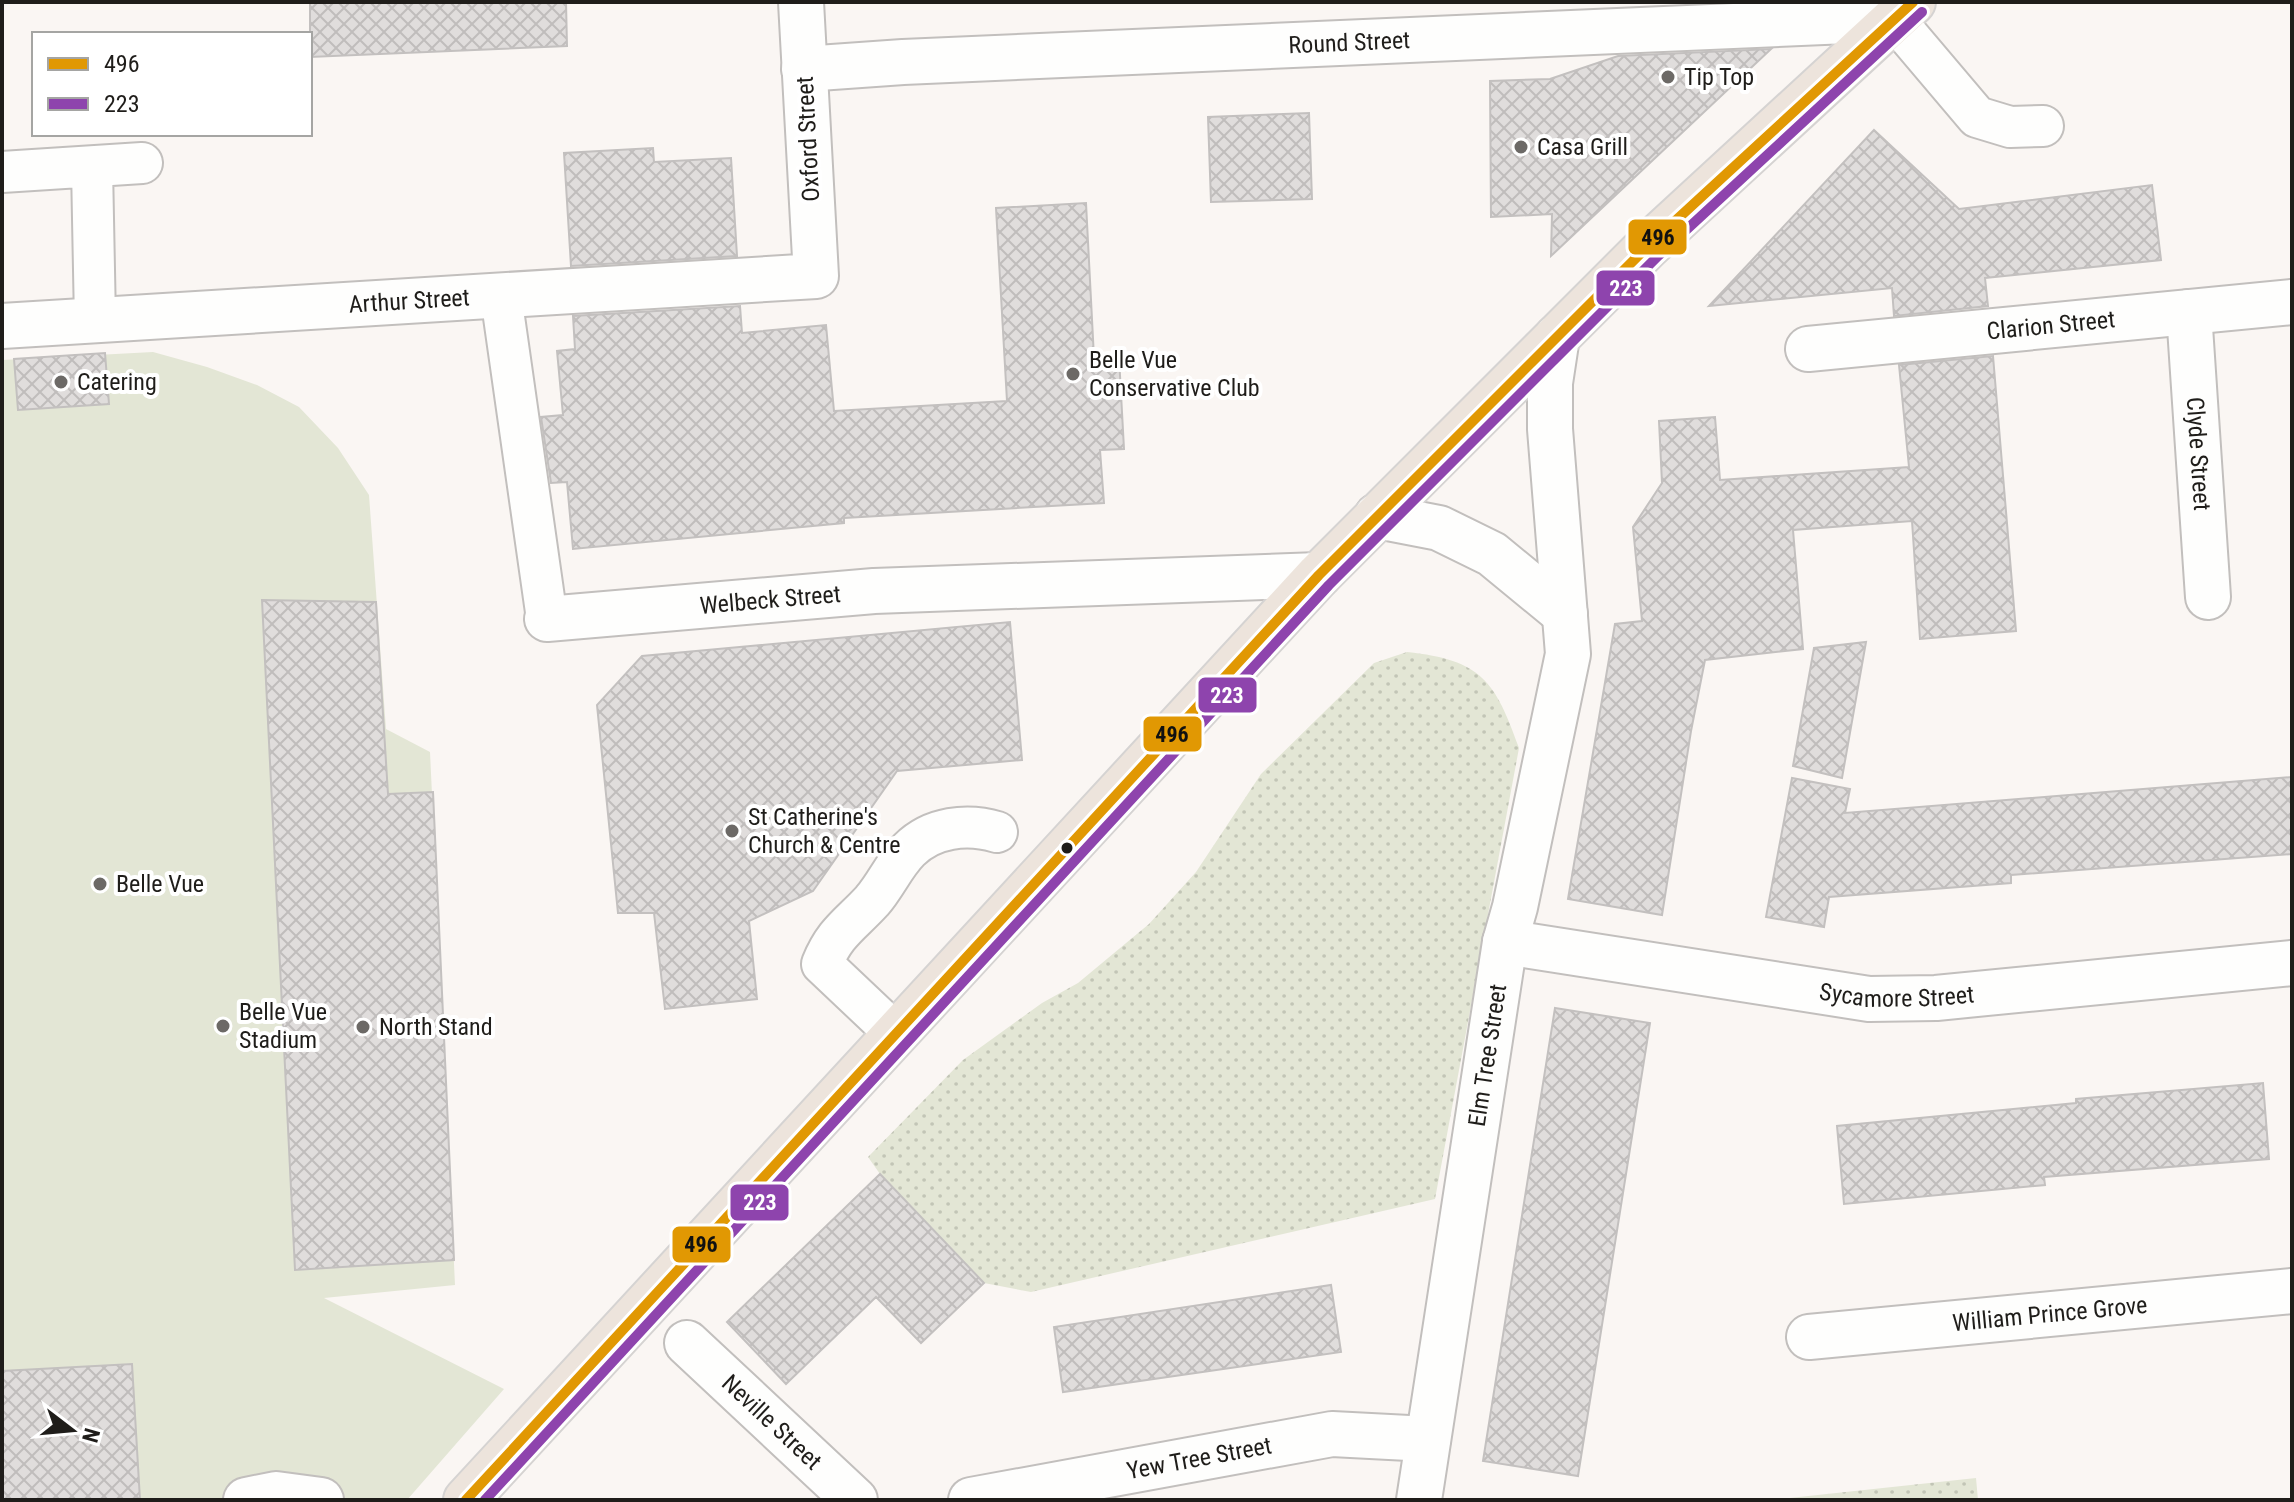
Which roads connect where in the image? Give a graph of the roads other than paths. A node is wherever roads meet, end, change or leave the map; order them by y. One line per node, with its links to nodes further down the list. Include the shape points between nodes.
1 (801, 2): 3 (street, Oxford Street)
2 (1904, 11): 3 (street, Round Street); 4 (lane, via 1977,117 2010,127); 14 (highway, via 1648,246)
3 (804, 69): 8 (street, Oxford Street)
4 (2043, 126)
5 (142, 163): 6 (lane)
6 (92, 167): 7 (lane); 12 (lane)
7 (2, 172)
8 (816, 276): 9 (street, Arthur Street)
9 (501, 296): 12 (street, Arthur Street); 20 (lane, Welbeck Street)
10 (2292, 302): 11 (street, Clarion Street)
11 (2189, 312): 15 (street, Clarion Street); 18 (street, Clyde Street)
12 (95, 321): 13 (street, Arthur Street)
13 (2, 326)
14 (1557, 337): 16 (highway); 19 (street, Elm Tree Street, via 1550,429)
15 (1808, 349)
16 (1377, 516): 17 (highway); 19 (street, via 1439,528 1492,554)
17 (1319, 575): 20 (street, Welbeck Street, via 874,591); 24 (highway)
18 (2208, 597)
19 (1565, 614): 22 (street, Elm Tree Street, via 1568,654 1563,682)
20 (547, 619)
21 (997, 832): 24 (lane, via 976,826 939,831 910,849 873,900 831,943 822,964)
22 (1505, 942): 23 (street, Sycamore Street, via 1869,999 1936,998); 28 (street, Elm Tree Street)
23 (2292, 963)
24 (896, 1034): 31 (highway)
25 (2292, 1291): 26 (street, William Prince Grove)
26 (1809, 1337)
27 (687, 1343): 32 (street, Neville Street)
28 (1428, 1439): 33 (street, Yew Tree Street, via 1332,1434); 34 (street, Elm Tree Street)
29 (246, 1500): 30 (street, via 276,1494)
30 (321, 1500)
31 (466, 1500)
32 (855, 1500)
33 (971, 1500)
34 (1419, 1500)

